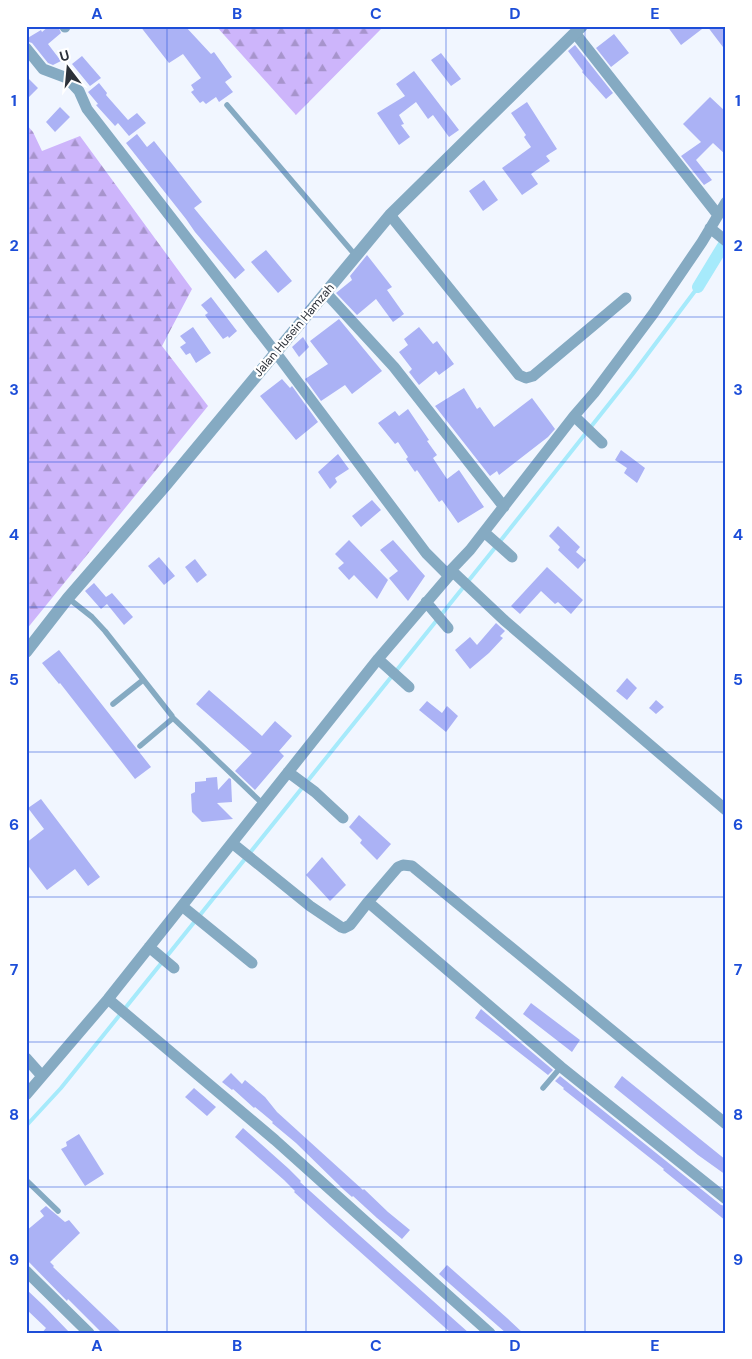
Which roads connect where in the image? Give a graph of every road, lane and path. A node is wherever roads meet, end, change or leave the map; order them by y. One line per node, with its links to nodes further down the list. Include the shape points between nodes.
1 (578, 30): 5 (street, Jalan Husein Hamzah); 6 (street)
2 (26, 48): 12 (street, via 43,69 67,78 79,91 87,109)
3 (227, 105): 9 (lane)
4 (726, 202): 6 (street)
5 (390, 215): 9 (street, Jalan Husein Hamzah); 11 (street, via 519,374 526,378 533,376)
6 (718, 215): 7 (street)
7 (712, 230): 8 (street); 13 (street)
8 (726, 241)
9 (356, 256): 10 (street, Jalan Husein Hamzah)
10 (326, 293): 12 (street, Jalan Husein Hamzah); 15 (street, via 394,368)
11 (626, 298)
12 (276, 353): 18 (street, via 426,553); 19 (street, Jalan Husein Hamzah)
13 (576, 418): 14 (street); 15 (street)
14 (599, 440)
15 (504, 507): 16 (street)
16 (487, 535): 17 (street); 18 (street, via 470,550)
17 (510, 555)
18 (452, 574): 20 (street); 31 (street)
19 (68, 598): 22 (street, Jalan Husein Hamzah); 24 (lane, via 105,631)
20 (428, 603): 21 (street); 23 (street)
21 (445, 625)
22 (26, 652)
23 (380, 661): 25 (street); 29 (street)
24 (143, 680): 26 (lane); 27 (lane)
25 (406, 685)
26 (113, 704)
27 (173, 718): 28 (lane); 30 (lane)
28 (140, 746)
29 (291, 775): 30 (street); 32 (street)
30 (264, 805): 33 (street)
31 (726, 810)
32 (343, 818)
33 (236, 846): 34 (street, via 310,906 344,928); 35 (street)
34 (368, 902): 41 (street); 45 (street, via 398,867 412,866)
35 (184, 908): 36 (street); 37 (street)
36 (153, 950): 38 (street); 39 (street)
37 (252, 963)
38 (174, 968)
39 (108, 999): 42 (street); 51 (street, via 275,1140)
40 (26, 1058): 42 (street)
41 (561, 1067): 43 (lane); 47 (street)
42 (42, 1076): 44 (street)
43 (544, 1088)
44 (26, 1095)
45 (726, 1124)
46 (26, 1180): 48 (lane)
47 (726, 1199)
48 (58, 1211)
49 (26, 1271): 50 (street)
50 (90, 1333)
51 (490, 1333)

